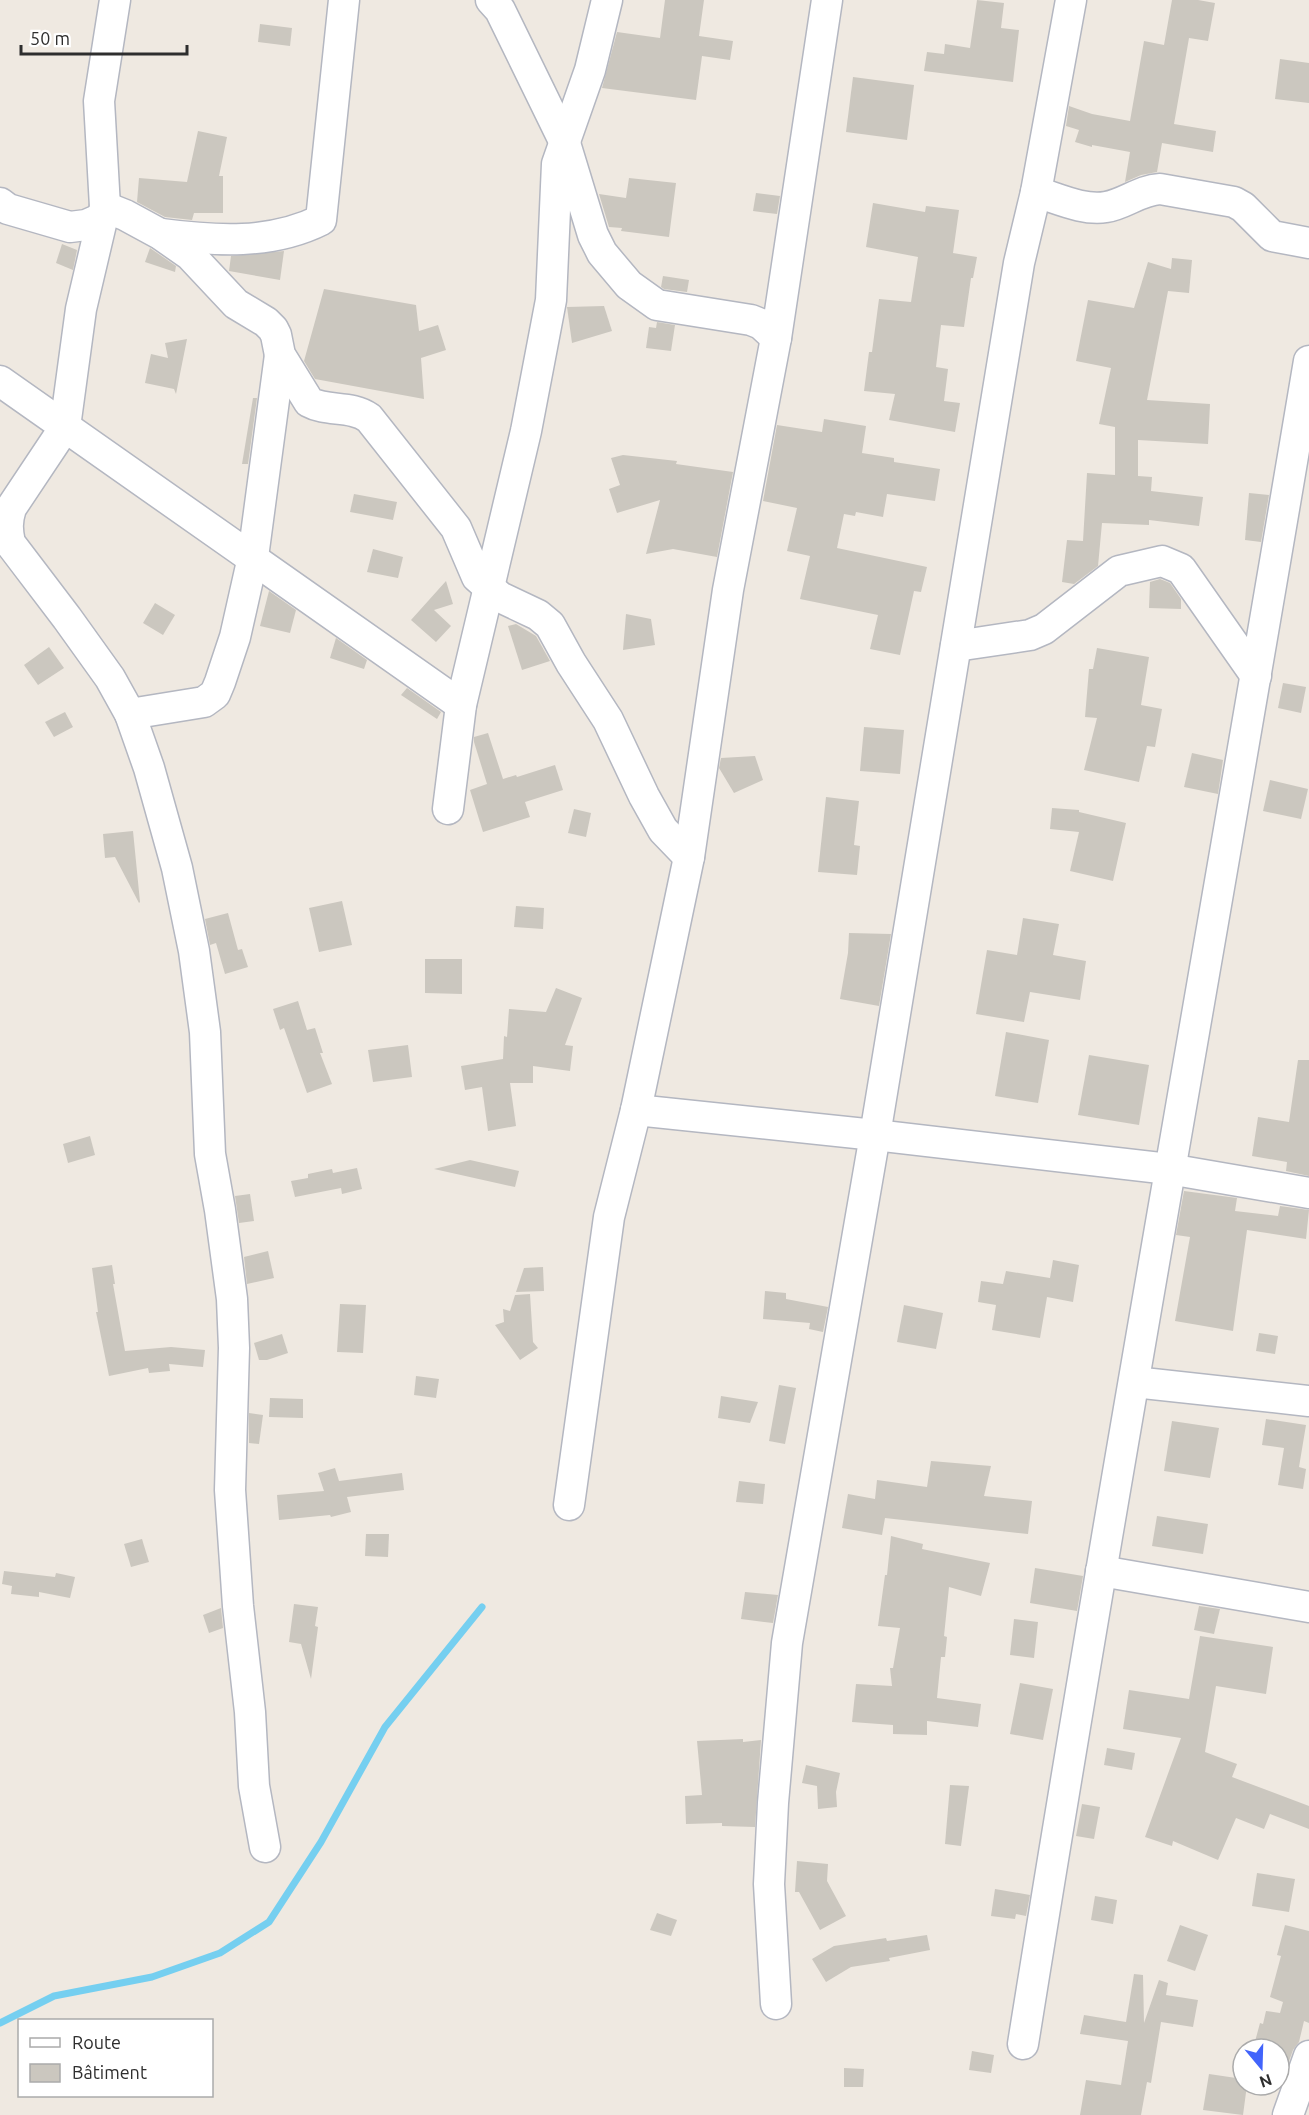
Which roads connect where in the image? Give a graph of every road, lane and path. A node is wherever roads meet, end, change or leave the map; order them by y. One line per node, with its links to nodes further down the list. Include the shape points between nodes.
1 (115, 0): 10 (street, via 99,101)
2 (344, 0): 11 (street, via 321,220 301,230 243,240)
3 (491, 0): 7 (street, via 500,10)
4 (607, 0): 7 (street, via 590,70)
5 (827, 0): 13 (street)
6 (1071, 0): 8 (street)
7 (565, 143): 13 (street, via 593,235 602,253 629,285 657,305 751,320); 19 (street, via 557,165 551,300 526,431)
8 (1036, 192): 12 (street, via 1096,207 1108,207 1160,189 1234,202 1272,236); 20 (street, via 1019,262)
9 (0, 203): 10 (street, via 8,209 70,227 86,225)
10 (104, 212): 11 (street, via 125,215); 17 (street, via 81,309)
11 (160, 234): 14 (street, via 190,255 236,304 273,329)
12 (1309, 243)
13 (776, 338): 25 (street, via 728,590)
14 (280, 355): 18 (street); 19 (street, via 309,402 369,418 456,528 477,577)
15 (1309, 361): 21 (street)
16 (0, 381): 17 (street)
17 (65, 427): 18 (street); 23 (street, via 11,508 7,533 10,543 110,678)
18 (253, 557): 22 (street); 23 (street, via 231,651 215,694 204,702)
19 (489, 587): 22 (street); 25 (street, via 550,625 608,720 663,830)
20 (956, 646): 21 (street, via 1030,635 1044,629 1119,571 1162,561 1181,569); 27 (street)
21 (1256, 676): 28 (street)
22 (461, 705): 24 (street)
23 (130, 714): 35 (street, via 177,868 205,1032 210,1154 232,1299 230,1490 238,1606 254,1786)
24 (448, 809)
25 (690, 857): 26 (street)
26 (636, 1110): 27 (street); 32 (street, via 609,1217)
27 (875, 1135): 28 (street); 36 (street, via 787,1643 772,1803 769,1884)
28 (1169, 1169): 29 (street); 30 (street)
29 (1309, 1193)
30 (1134, 1382): 31 (street); 33 (street)
31 (1309, 1401)
32 (569, 1505)
33 (1101, 1571): 34 (street); 37 (street)
34 (1309, 1607)
35 (265, 1847)
36 (776, 2004)
37 (1023, 2044)
38 (1309, 2056): 39 (street)
39 (1288, 2115)

